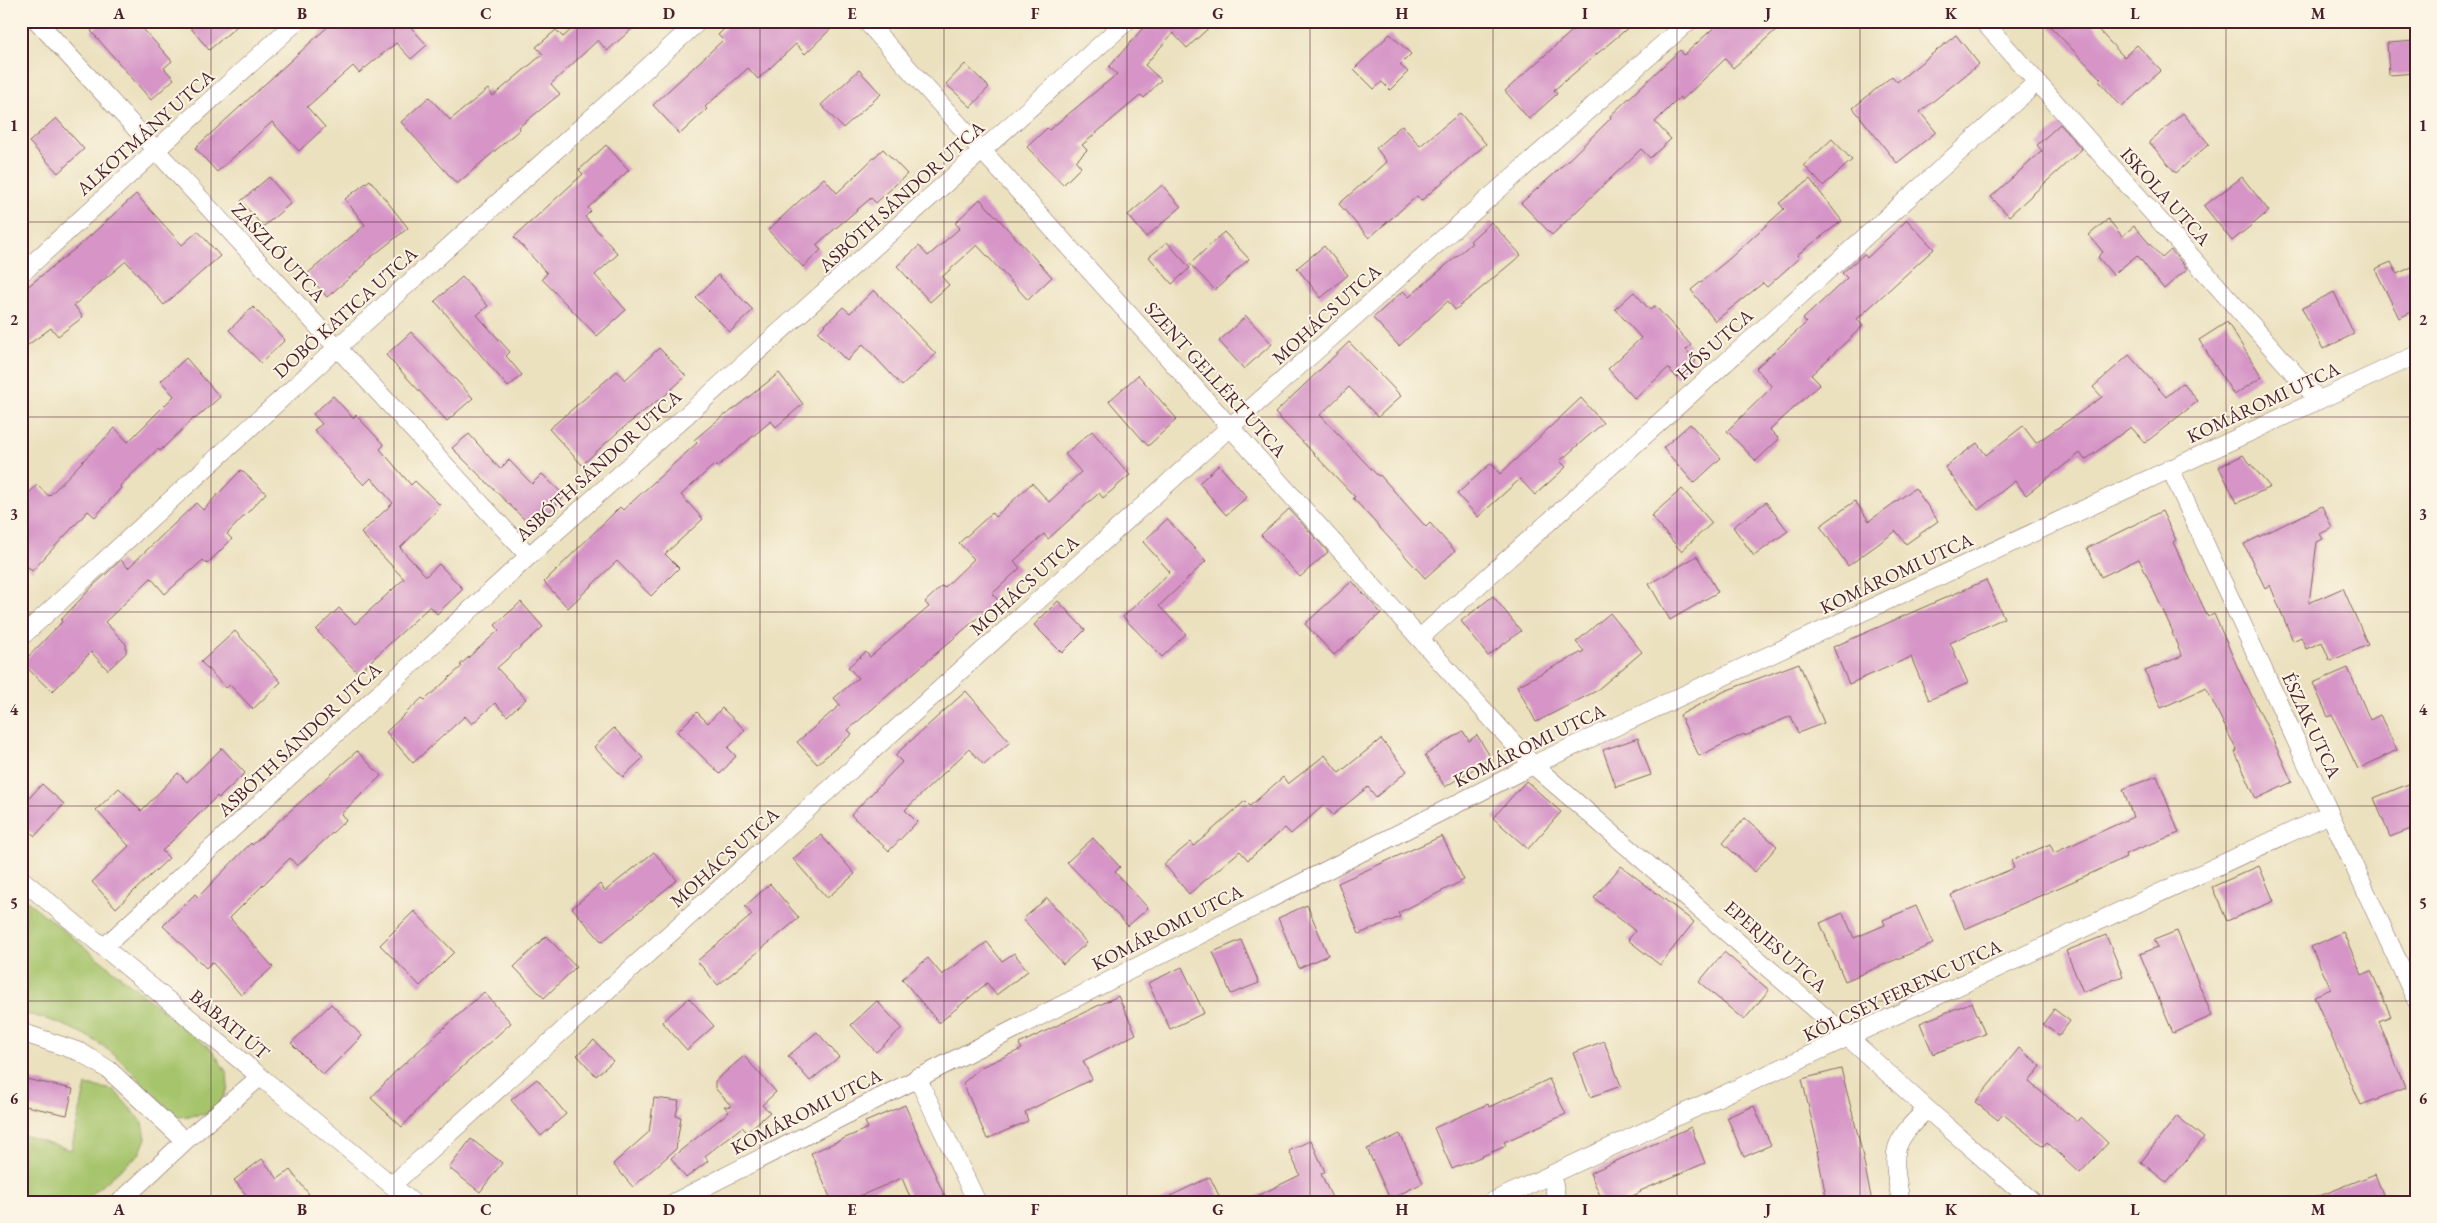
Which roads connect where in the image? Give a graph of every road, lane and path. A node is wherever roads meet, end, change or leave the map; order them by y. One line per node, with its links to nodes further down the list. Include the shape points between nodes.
1 (37, 21): 9 (street, ZÁSZLÓ UTCA)
2 (297, 21): 9 (street, ALKOTMÁNY UTCA)
3 (699, 21): 12 (street, DOBÓ KATICA UTCA)
4 (866, 21): 10 (street, SZENT GELLÉRT UTCA)
5 (1127, 21): 10 (street, ASBÓTH SÁNDOR UTCA)
6 (1689, 21): 15 (street, MOHÁCS UTCA)
7 (1983, 21): 8 (street, ISKOLA UTCA)
8 (2037, 82): 14 (street, ISKOLA UTCA); 19 (street, HŐS UTCA)
9 (156, 149): 11 (street, ALKOTMÁNY UTCA); 12 (street, ZÁSZLÓ UTCA)
10 (982, 152): 15 (street, SZENT GELLÉRT UTCA); 17 (street, ASBÓTH SÁNDOR UTCA)
11 (21, 274)
12 (338, 347): 17 (street, ZÁSZLÓ UTCA); 18 (street, DOBÓ KATICA UTCA)
13 (2416, 355): 14 (street, KOMÁROMI UTCA)
14 (2318, 400): 16 (street, KOMÁROMI UTCA)
15 (1230, 427): 19 (street, SZENT GELLÉRT UTCA); 32 (street, MOHÁCS UTCA)
16 (2170, 468): 20 (street, KOMÁROMI UTCA); 21 (street, ÉSZAK UTCA)
17 (529, 556): 23 (street, ASBÓTH SÁNDOR UTCA)
18 (21, 637)
19 (1420, 638): 20 (street, SZENT GELLÉRT UTCA)
20 (1533, 765): 26 (street, EPERJES UTCA); 28 (street, KOMÁROMI UTCA)
21 (2330, 814): 24 (street, ÉSZAK UTCA); 26 (street, KÖLCSEY FERENC UTCA)
22 (21, 878): 23 (street, BABATI ÚT)
23 (104, 948): 27 (street, BABATI ÚT)
24 (2416, 1000)
25 (21, 1032): 30 (street, via 80,1052 109,1070)
26 (1850, 1038): 29 (street, EPERJES UTCA); 31 (street, KÖLCSEY FERENC UTCA)
27 (260, 1077): 30 (street); 32 (street, BABATI ÚT)
28 (918, 1077): 35 (street, KOMÁROMI UTCA); 36 (street)
29 (1927, 1109): 39 (street, via 1899,1138 1894,1152); 40 (street, EPERJES UTCA)
30 (184, 1141): 33 (street)
31 (1552, 1174): 37 (street, KÖLCSEY FERENC UTCA); 38 (street)
32 (392, 1185): 34 (street, BABATI ÚT)
33 (120, 1202)
34 (412, 1202)
35 (675, 1202)
36 (977, 1202)
37 (1492, 1202)
38 (1557, 1202)
39 (1901, 1202)
40 (2033, 1202)

